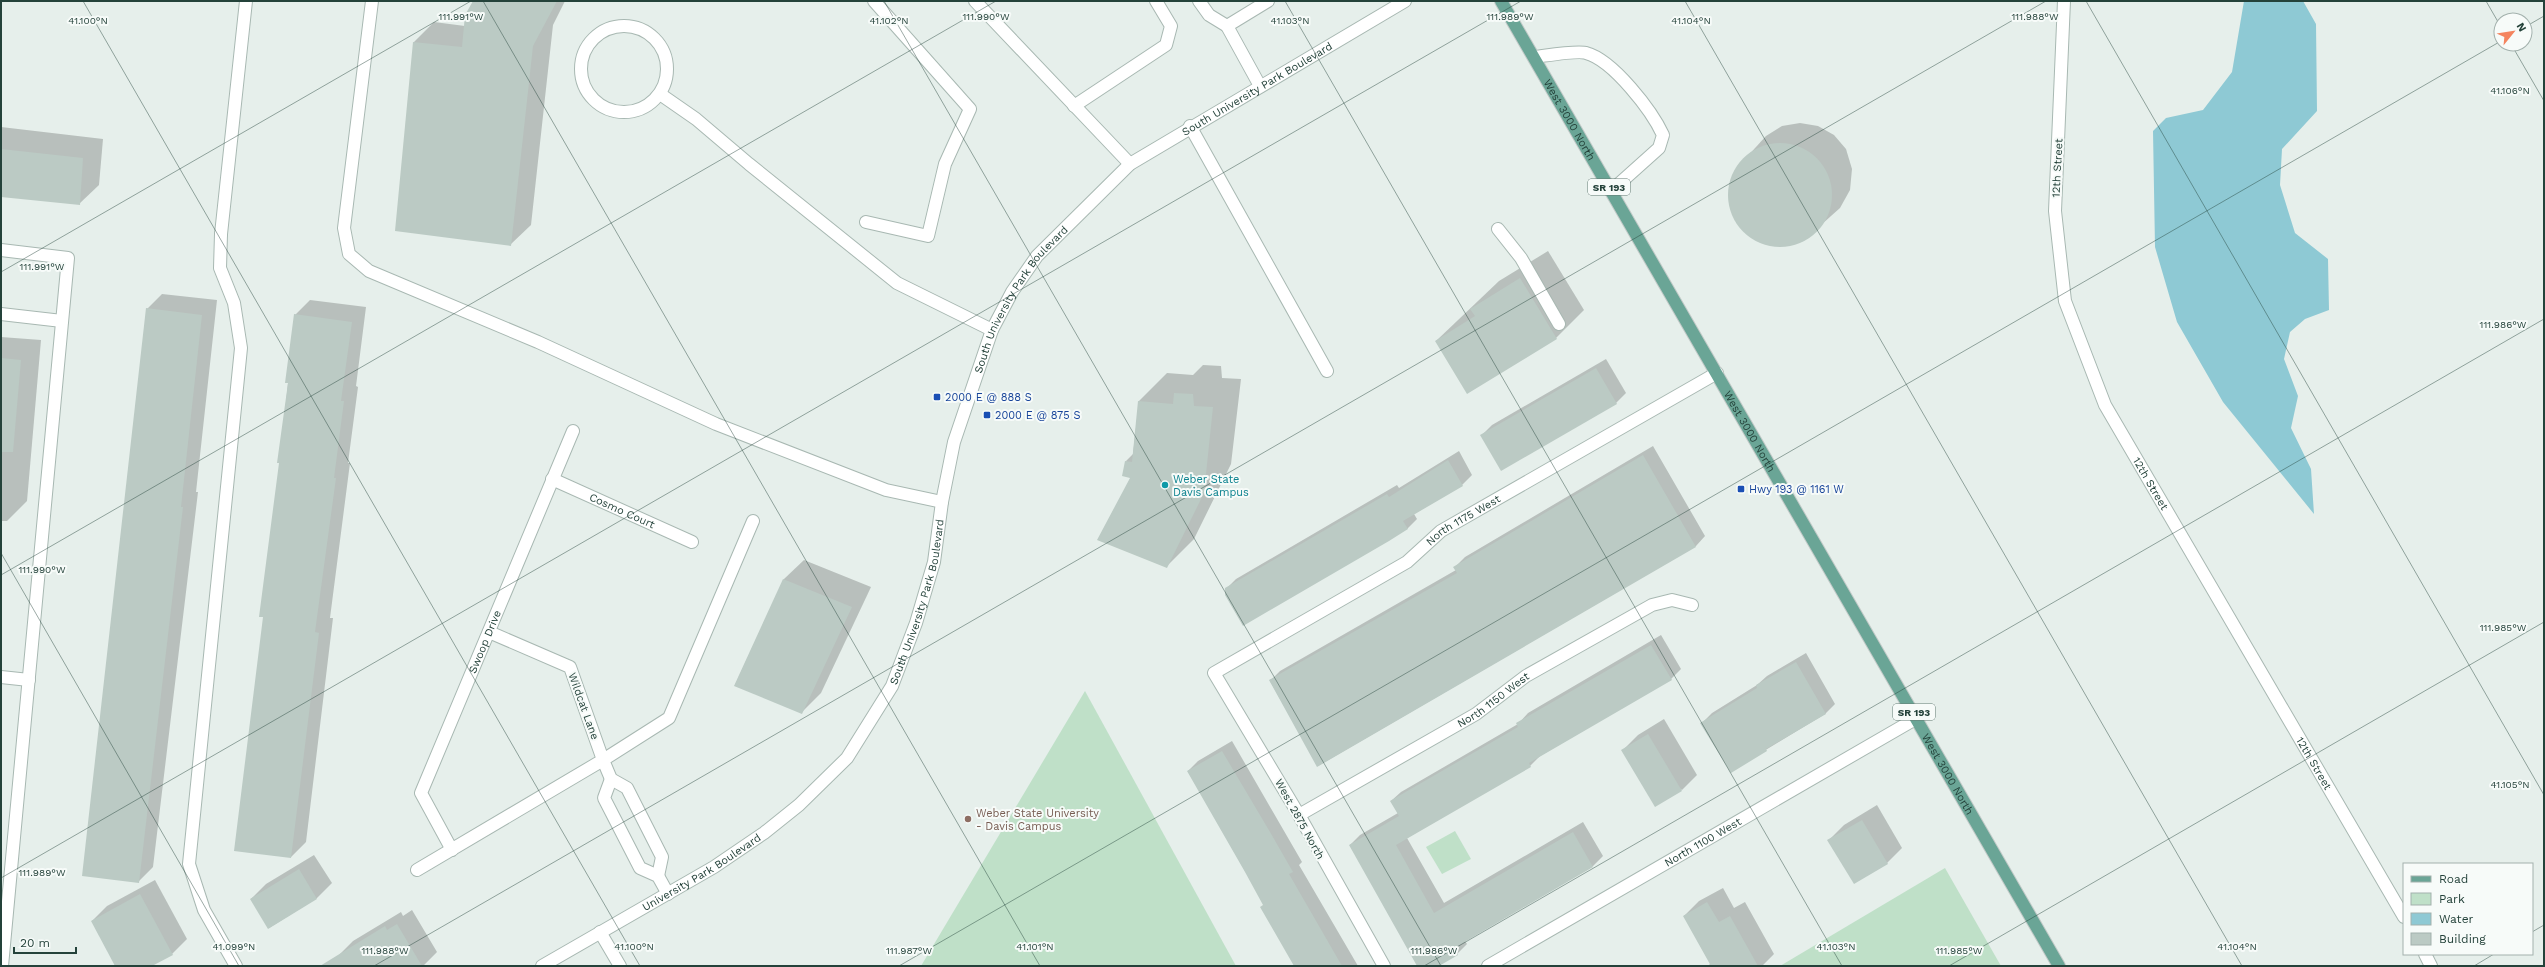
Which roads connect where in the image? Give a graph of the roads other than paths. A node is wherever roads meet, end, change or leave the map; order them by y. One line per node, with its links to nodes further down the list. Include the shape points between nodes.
1 (246, 1): 52 (street, via 220,268 234,303 242,348 189,864 204,910)
2 (372, 1): 30 (street, via 344,228 349,254 369,271 538,342 716,424 886,490)
3 (874, 1): 19 (street, via 970,109 945,164 928,236)
4 (975, 1): 15 (street)
5 (1156, 1): 15 (street, via 1171,26 1166,45)
6 (1199, 1): 11 (street, via 1209,15)
7 (1268, 1): 11 (street)
8 (1406, 1): 13 (street, South University Park Boulevard)
9 (1501, 1): 12 (main road, West 3000 North / SR 193)
10 (2064, 1): 47 (street, 12th Street, via 2055,211 2065,301 2105,404)
11 (1227, 26): 13 (street)
12 (1534, 58): 18 (main road, West 3000 North / SR 193); 18 (street, via 1586,53 1612,70 1655,117 1663,135 1659,148)
13 (1260, 86): 16 (street, South University Park Boulevard)
14 (660, 94): 14 (street, via 666,80 668,65 664,50 656,39 643,30 629,26 606,30 593,38 584,51 581,66 586,91 596,102 609,110 630,113 644,108); 25 (street, via 696,119 898,283)
15 (1074, 106): 17 (street)
16 (1190, 126): 17 (street, South University Park Boulevard); 26 (street)
17 (1130, 164): 25 (street, South University Park Boulevard, via 1037,256 1012,292)
18 (1611, 191): 27 (main road, West 3000 North / SR 193)
19 (866, 222)
20 (1498, 229): 24 (street, via 1521,258)
21 (1, 250): 23 (street, via 68,258)
22 (1, 314): 23 (street)
23 (62, 321): 37 (street)
24 (1559, 324)
25 (992, 330): 30 (street, South University Park Boulevard, via 954,442)
26 (1327, 371)
27 (1717, 373): 35 (street, North 1175 West, via 1441,531 1407,562); 38 (main road, West 3000 North / SR 193)
28 (573, 431): 29 (street, Swoop Drive)
29 (552, 479): 32 (street, Cosmo Court); 34 (street, Swoop Drive)
30 (942, 502): 39 (street, South University Park Boulevard, via 934,562 916,623 892,686)
31 (753, 521): 40 (street, via 668,718)
32 (692, 542)
33 (1692, 605): 42 (street, North 1150 West, via 1672,600 1652,605 1526,676 1476,714)
34 (489, 632): 40 (street, Wildcat Lane, via 570,667); 43 (street, Swoop Drive, via 421,793)
35 (1214, 673): 42 (street, West 2875 North)
36 (1, 677): 37 (street)
37 (29, 680): 51 (street)
38 (1917, 718): 55 (street, North 1100 West); 56 (main road, West 3000 North / SR 193)
39 (847, 758): 46 (street, University Park Boulevard, via 799,805 764,833)
40 (603, 760): 41 (street, Wildcat Lane); 43 (street)
41 (611, 779): 45 (street, via 628,788 662,857); 45 (street, via 604,798 640,868)
42 (1299, 815): 54 (street, West 2875 North)
43 (452, 850): 44 (street)
44 (418, 870)
45 (658, 876): 46 (street)
46 (668, 894): 48 (street, University Park Boulevard)
47 (2403, 916)
48 (600, 932): 50 (street, University Park Boulevard); 53 (street)
49 (2426, 955): 57 (street)
50 (546, 965)
51 (2, 966)
52 (235, 966)
53 (620, 966)
54 (1384, 966)
55 (1488, 966)
56 (2059, 966)
57 (2432, 966)

